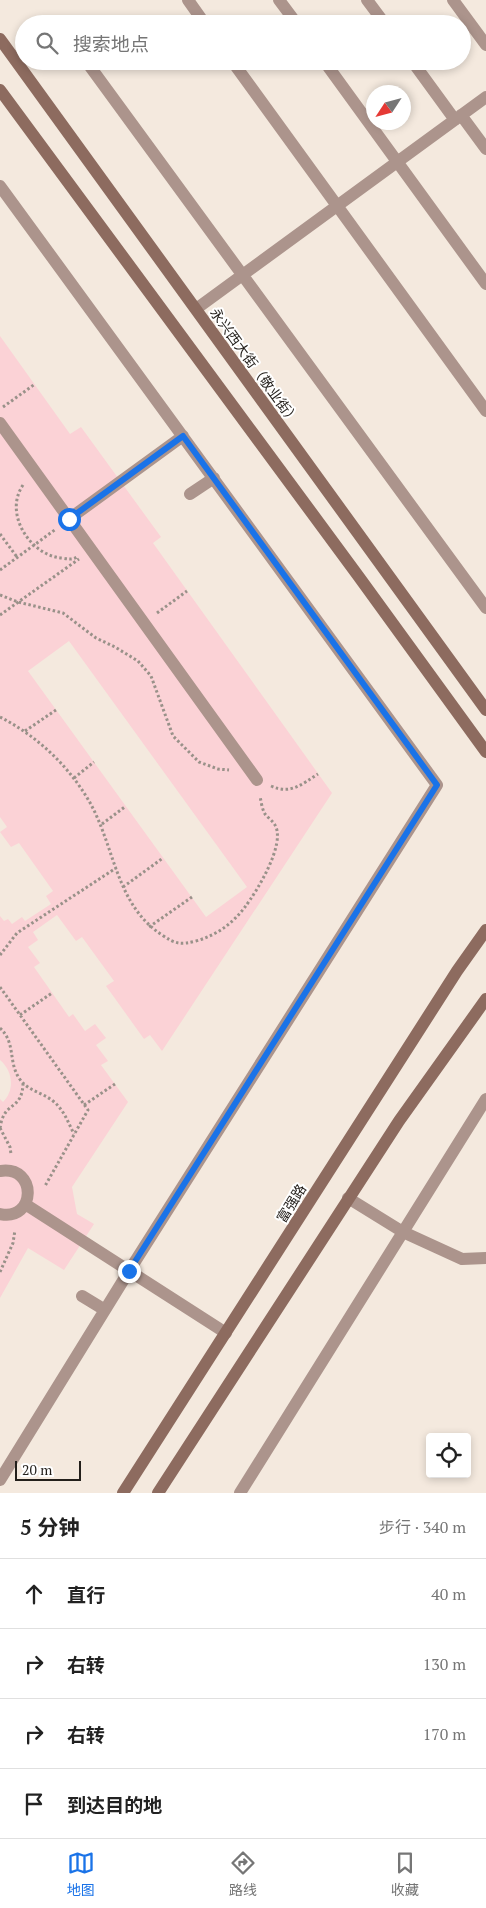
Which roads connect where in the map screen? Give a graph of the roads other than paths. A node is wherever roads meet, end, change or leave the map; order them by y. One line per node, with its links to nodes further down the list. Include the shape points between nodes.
1 (188, 0): 5 (lane)
2 (279, 0): 6 (lane)
3 (367, 0): 7 (lane)
4 (454, 0): 8 (lane)
5 (199, 15)
6 (290, 15)
7 (378, 15)
8 (465, 15)
9 (471, 24): 11 (lane)
10 (0, 39): 12 (main road, 永兴西大街（敬业街）)
11 (486, 45)
12 (15, 60)
13 (23, 70): 27 (main road, 永兴西大街（敬业街）)
14 (93, 70): 25 (lane)
15 (239, 70): 24 (lane)
16 (331, 70): 22 (lane)
17 (419, 70): 20 (lane)
18 (0, 90): 36 (main road)
19 (486, 96): 20 (lane)
20 (458, 117): 21 (lane); 22 (lane)
21 (486, 149)
22 (398, 162): 24 (lane); 26 (lane)
23 (0, 186): 30 (lane)
24 (338, 206): 25 (lane); 28 (lane)
25 (242, 276): 27 (lane); 34 (lane)
26 (486, 284)
27 (196, 309): 35 (main road, 永兴西大街（敬业街）)
28 (486, 410)
29 (0, 423): 33 (lane)
30 (183, 436): 31 (lane); 33 (lane)
31 (214, 478): 32 (lane); 47 (lane, via 437,785)
32 (190, 494)
33 (69, 519): 37 (lane)
34 (486, 608)
35 (486, 710)
36 (486, 752)
37 (257, 780)
38 (486, 930): 50 (main road, 富强路)
39 (486, 999): 42 (main road)
40 (486, 1099): 45 (lane)
41 (3, 1171): 43 (lane, via 12,1171 24,1179 28,1193)
42 (348, 1198): 45 (lane); 53 (main road)
43 (25, 1208): 44 (lane); 47 (lane)
44 (0, 1214)
45 (403, 1232): 46 (lane, via 462,1259); 54 (lane)
46 (486, 1258)
47 (129, 1271): 49 (lane); 50 (lane)
48 (82, 1296): 49 (lane)
49 (105, 1310): 51 (lane)
50 (226, 1333): 52 (main road, 富强路)
51 (0, 1480)
52 (123, 1493)
53 (158, 1493)
54 (240, 1493)

